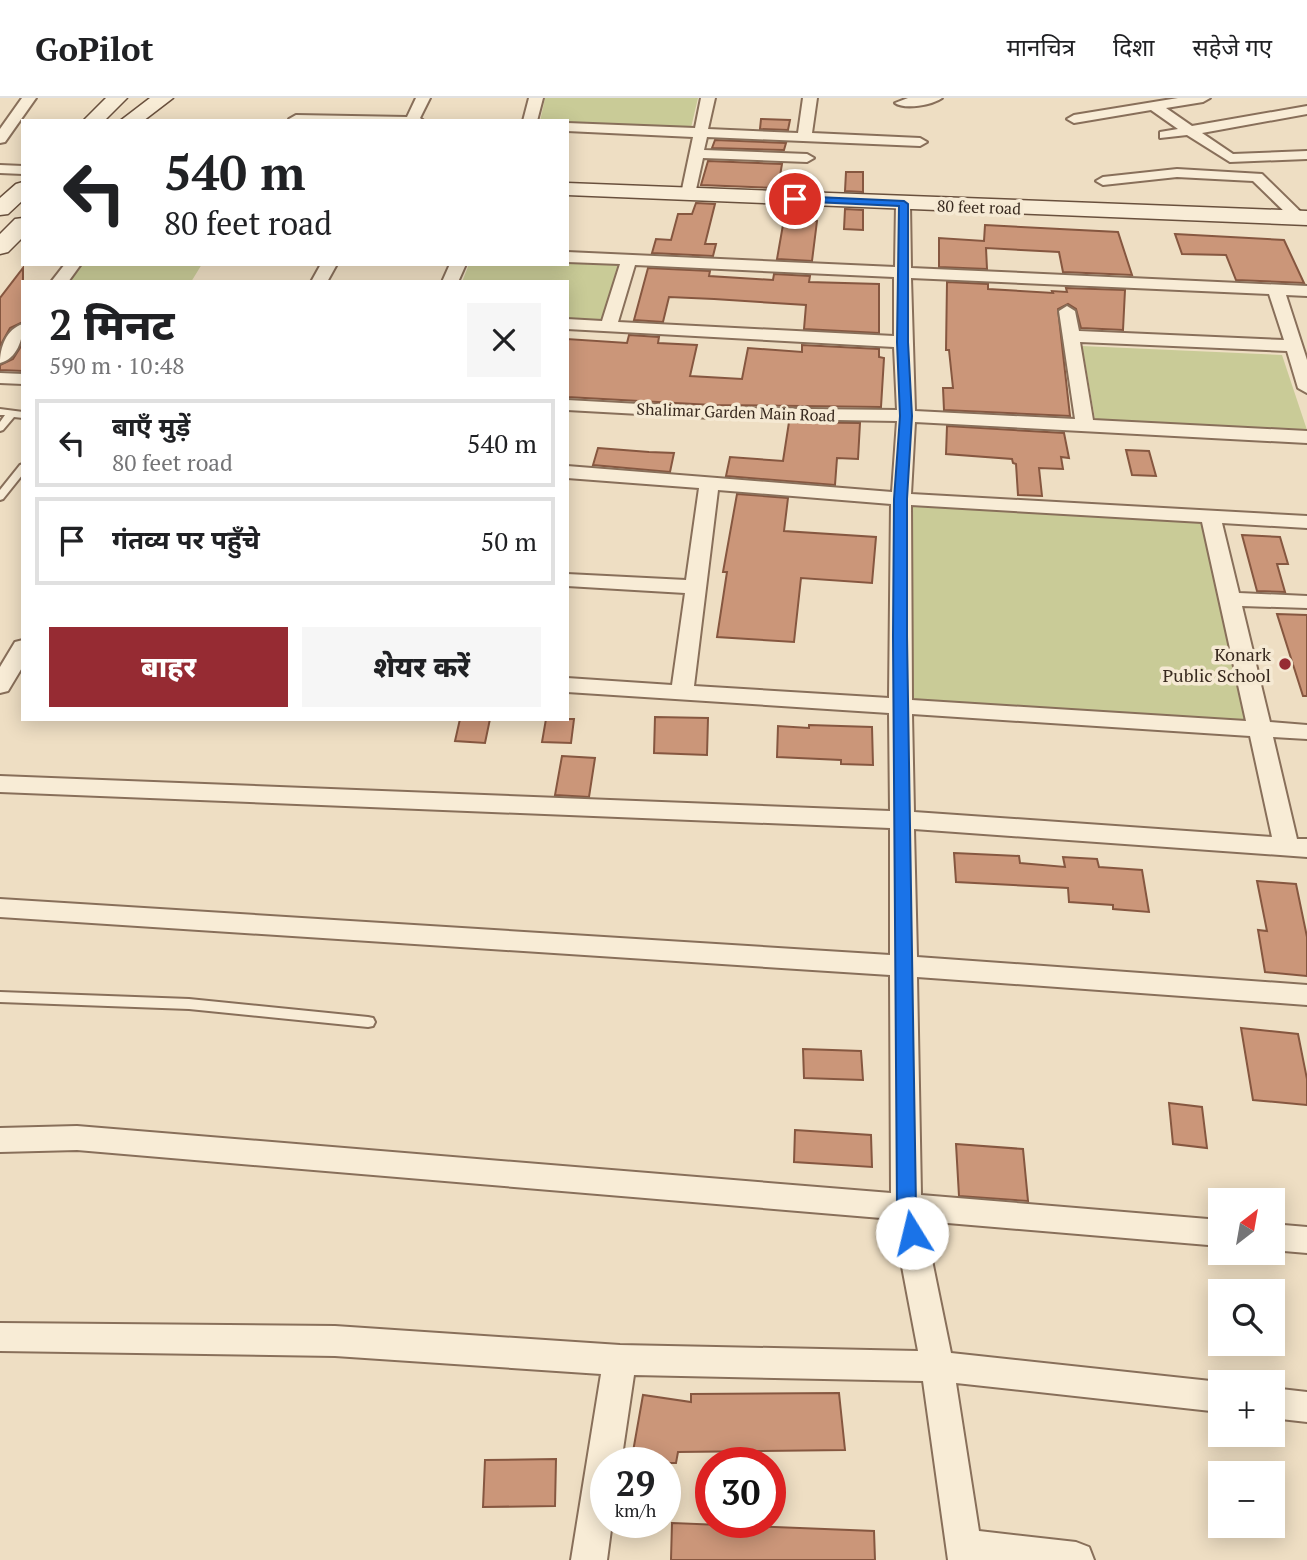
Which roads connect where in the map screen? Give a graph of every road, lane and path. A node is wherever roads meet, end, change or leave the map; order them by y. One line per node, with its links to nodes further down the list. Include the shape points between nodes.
1 (117, 98): 15 (street)
2 (163, 98): 16 (street)
3 (422, 98): 17 (street)
4 (536, 98): 18 (street)
5 (708, 98): 24 (street)
6 (810, 98): 26 (street)
7 (935, 98): 10 (street)
8 (1203, 98): 12 (street)
9 (22, 102): 27 (street)
10 (902, 103)
11 (1269, 103): 14 (street)
12 (1155, 107): 19 (street); 23 (street)
13 (1307, 110): 14 (street)
14 (1289, 113): 20 (street); 22 (street)
15 (95, 119)
16 (133, 119)
17 (415, 119)
18 (531, 119)
19 (1074, 119)
20 (1233, 124): 23 (street); 31 (street)
21 (569, 127): 24 (street)
22 (1307, 127)
23 (1189, 130): 25 (street); 31 (street, via 1230,158)
24 (701, 133): 26 (street); 29 (street)
25 (1165, 135)
26 (804, 137): 28 (street)
27 (0, 139)
28 (920, 142)
29 (696, 155): 32 (street); 38 (street)
30 (1307, 155): 31 (street)
31 (1281, 157)
32 (807, 158)
33 (0, 169): 34 (street)
34 (21, 170)
35 (1103, 181): 41 (street, via 1177,173 1257,177)
36 (569, 189): 38 (street, 80 feet road)
37 (21, 190): 40 (street)
38 (688, 194): 39 (street, 80 feet road)
39 (904, 204): 41 (street, 80 feet road); 47 (street)
40 (0, 209)
41 (1303, 218)
42 (21, 226): 43 (street)
43 (0, 247)
44 (569, 257): 45 (street)
45 (629, 260): 47 (street); 53 (street)
46 (71, 266): 48 (street)
47 (903, 272): 49 (street); 56 (street)
48 (61, 280)
49 (1276, 289): 50 (street); 57 (street)
50 (1307, 290)
51 (1066, 311): 55 (street)
52 (569, 324): 53 (street)
53 (608, 327): 56 (street)
54 (21, 332): 58 (street)
55 (1071, 336): 57 (street); 67 (street)
56 (902, 342): 66 (street)
57 (1294, 346): 61 (street)
58 (0, 358)
59 (0, 378): 60 (street)
60 (21, 379)
61 (1307, 388)
62 (569, 405): 66 (street, Shalimar Garden Main Road)
63 (0, 412): 64 (lane)
64 (12, 414): 65 (lane); 68 (lane)
65 (21, 415)
66 (906, 416): 67 (street, Shalimar Garden Main Road); 74 (street)
67 (1085, 426): 69 (street, Shalimar Garden Main Road)
68 (0, 428)
69 (1307, 437)
70 (21, 470): 73 (lane)
71 (569, 472): 72 (street)
72 (709, 485): 74 (street); 78 (street)
73 (0, 497)
74 (901, 499): 75 (street); 85 (street)
75 (1211, 519): 76 (street); 79 (street)
76 (1307, 522)
77 (569, 580): 78 (street)
78 (697, 587): 84 (street)
79 (1230, 599): 80 (street); 86 (street)
80 (1307, 602)
81 (21, 652): 82 (street)
82 (9, 681)
83 (569, 685): 84 (street)
84 (682, 693): 85 (street)
85 (901, 707): 86 (street); 89 (street)
86 (1260, 729): 87 (street); 90 (street)
87 (1307, 732)
88 (0, 784): 89 (street)
89 (903, 820): 90 (street); 92 (street)
90 (1297, 847)
91 (0, 908): 92 (street)
92 (904, 966): 93 (street); 97 (street)
93 (1307, 995)
94 (0, 997): 95 (lane, via 189,1004)
95 (368, 1022)
96 (0, 1140): 97 (street, via 76,1138)
97 (906, 1207): 98 (street); 103 (street)
98 (1208, 1232)
99 (1285, 1238): 100 (street)
100 (1307, 1240)
101 (0, 1337): 102 (street, via 335,1341)
102 (620, 1360): 103 (street); 108 (street)
103 (937, 1366): 104 (street); 107 (street)
104 (1208, 1396)
105 (1285, 1404): 106 (street)
106 (1307, 1406)
107 (965, 1553): 109 (street)
108 (589, 1560)
109 (1076, 1560)

